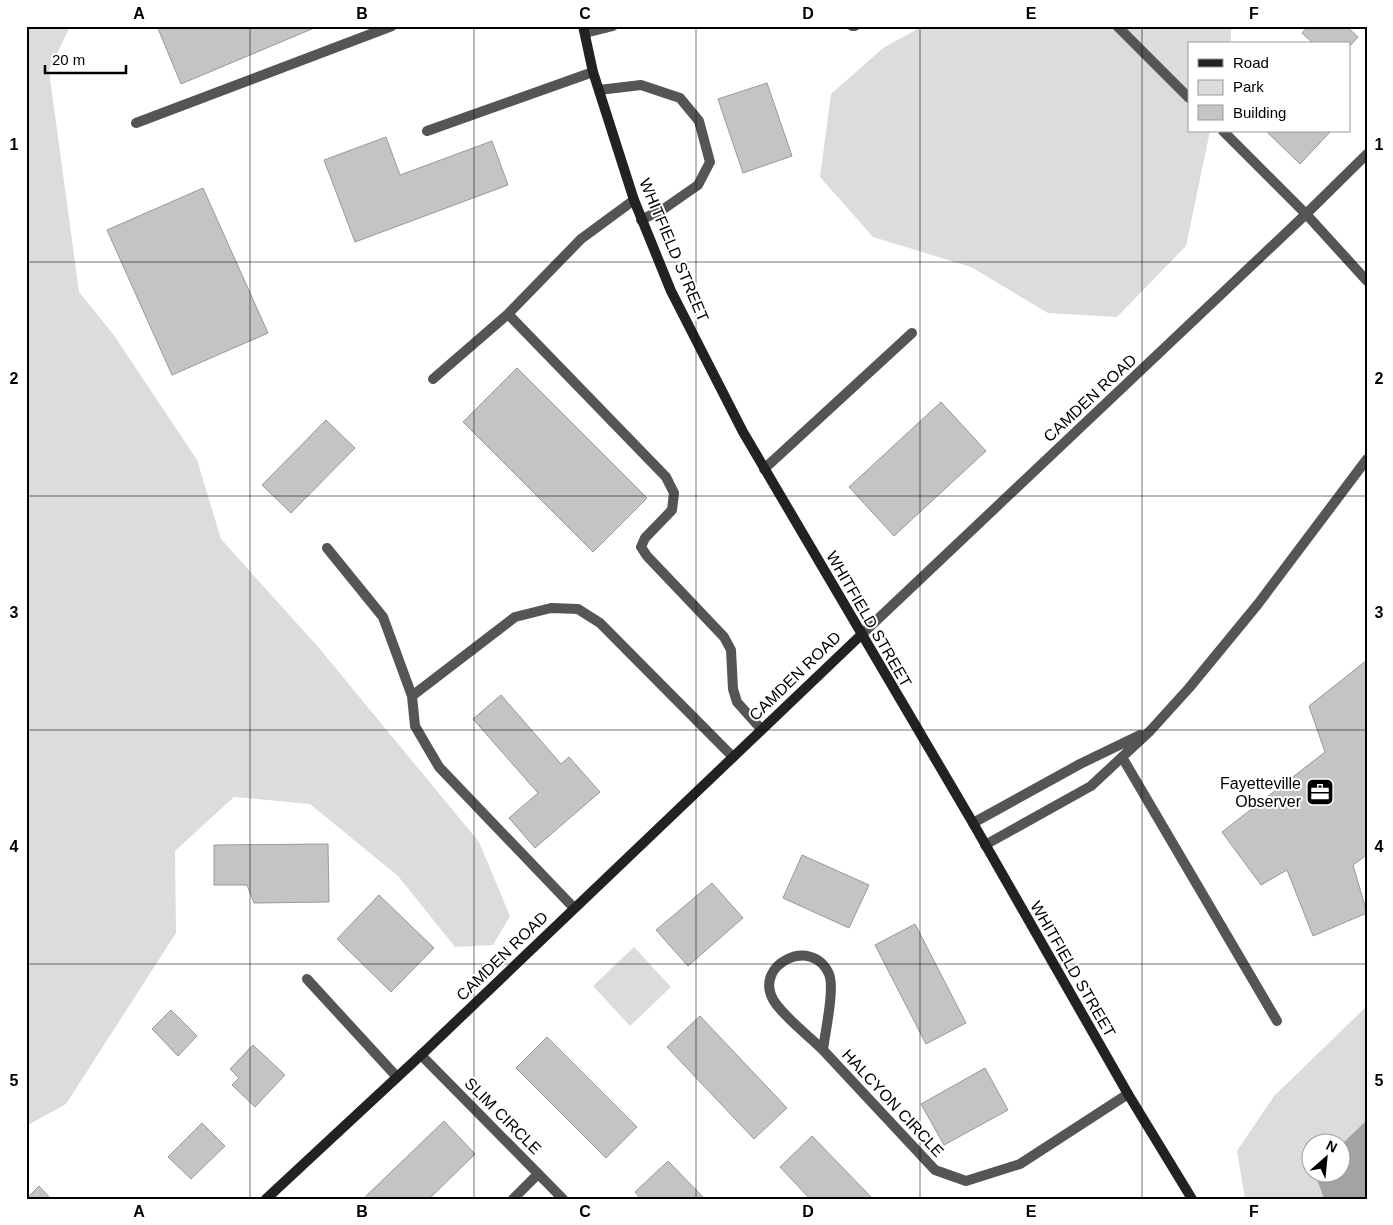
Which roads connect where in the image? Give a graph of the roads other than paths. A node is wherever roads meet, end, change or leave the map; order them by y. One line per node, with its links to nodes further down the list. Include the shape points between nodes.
1 (392, 26): 8 (street)
2 (613, 26): 4 (street)
3 (1117, 26): 7 (street)
4 (584, 30): 5 (main road, WHITFIELD STREET)
5 (593, 72): 6 (main road, WHITFIELD STREET); 9 (street)
6 (599, 90): 12 (main road, WHITFIELD STREET); 14 (street, via 640,85 680,98 699,121 710,162 698,186)
7 (1188, 97)
8 (136, 123)
9 (427, 131)
10 (1224, 132): 13 (street)
11 (1367, 154): 13 (street, CAMDEN ROAD)
12 (634, 200): 14 (main road, WHITFIELD STREET); 16 (street, via 581,239)
13 (1306, 214): 15 (street); 22 (street, CAMDEN ROAD)
14 (641, 220): 20 (main road, WHITFIELD STREET, via 671,291)
15 (1367, 281)
16 (508, 314): 18 (street); 24 (street, via 666,477 674,493 672,510 641,546 724,637 731,650 733,689 738,702)
17 (912, 333): 20 (street)
18 (433, 379)
19 (1367, 459): 25 (street, via 1258,604)
20 (764, 469): 22 (main road, WHITFIELD STREET)
21 (327, 548): 23 (street, via 383,617)
22 (861, 634): 24 (main road, CAMDEN ROAD); 28 (main road, WHITFIELD STREET)
23 (412, 696): 26 (street, via 515,617 551,608 578,609 600,623); 30 (street, via 415,726 438,767)
24 (761, 730): 26 (main road, CAMDEN ROAD)
25 (1150, 731): 27 (street); 28 (street, via 1080,764)
26 (733, 757): 30 (main road, CAMDEN ROAD)
27 (1122, 757): 29 (street, via 1091,786); 32 (street)
28 (973, 823): 29 (main road, WHITFIELD STREET)
29 (985, 844): 36 (main road, WHITFIELD STREET)
30 (574, 908): 34 (main road, CAMDEN ROAD)
31 (307, 980): 35 (street)
32 (1277, 1020)
33 (823, 1050): 33 (street, HALCYON CIRCLE, via 831,982 828,973 823,965 806,955 787,958 773,971 770,990 780,1008); 36 (street, HALCYON CIRCLE, via 935,1170 966,1181 1020,1164)
34 (421, 1054): 35 (main road, CAMDEN ROAD); 37 (street, SLIM CIRCLE)
35 (397, 1077): 38 (main road, CAMDEN ROAD)
36 (1128, 1094): 41 (main road, WHITFIELD STREET)
37 (538, 1174): 39 (street); 40 (street, SLIM CIRCLE)
38 (266, 1199)
39 (513, 1199)
40 (563, 1199)
41 (1192, 1199)

